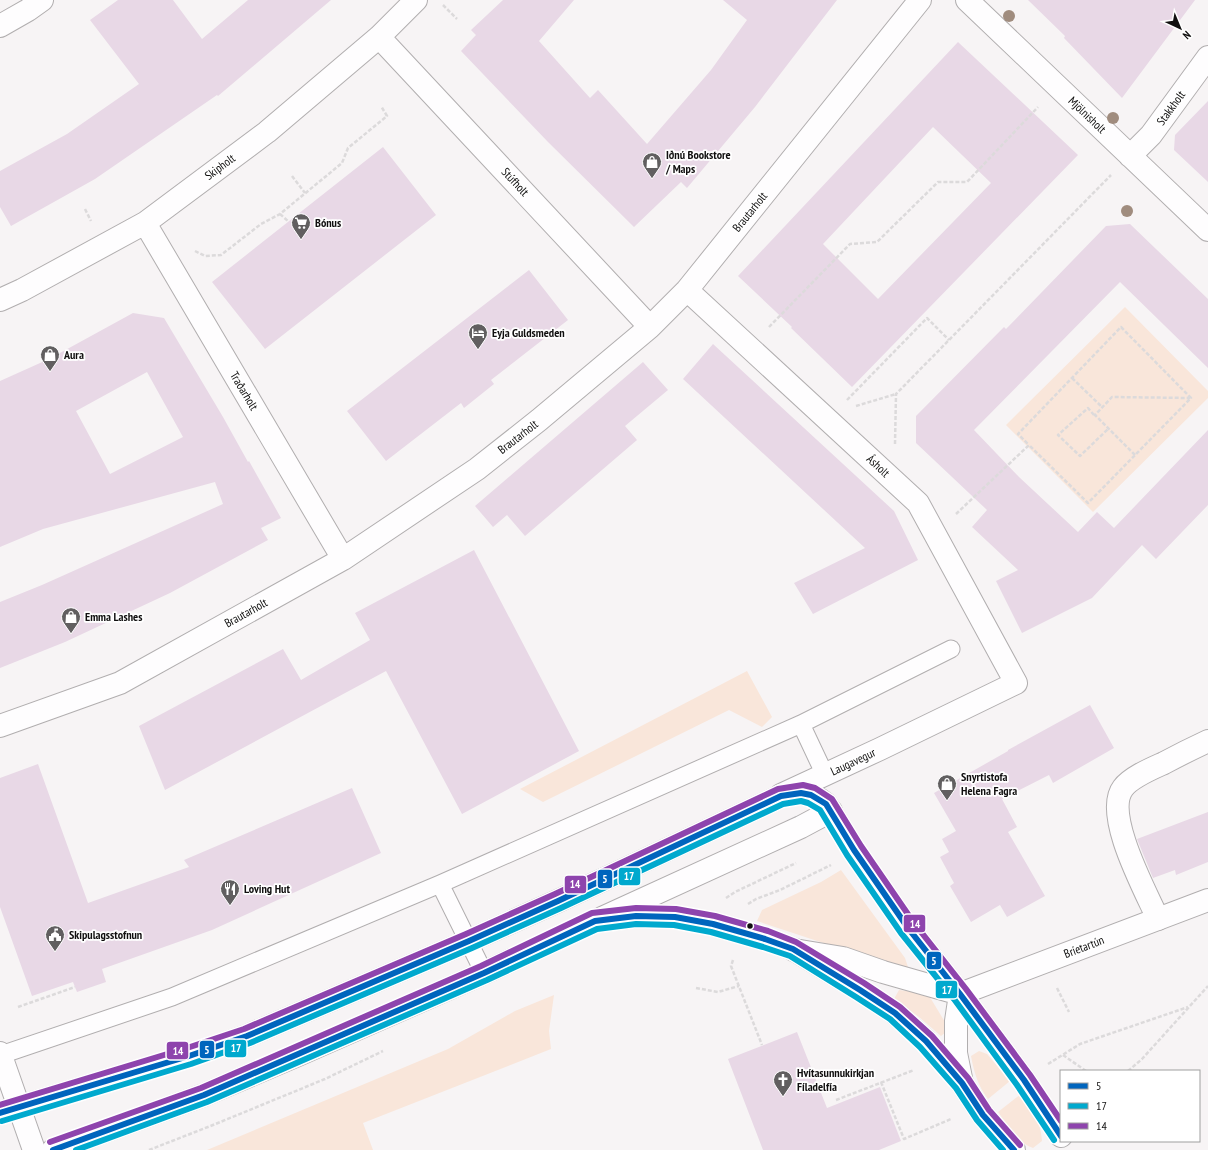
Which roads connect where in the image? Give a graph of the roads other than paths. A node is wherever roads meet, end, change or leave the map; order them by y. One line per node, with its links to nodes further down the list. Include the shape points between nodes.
1 (42, 0): 5 (street)
2 (416, 0): 6 (street, Skipholt)
3 (920, 0): 11 (street, Brautarholt)
4 (967, 0): 8 (street, Mjölnisholt)
5 (0, 26)
6 (379, 37): 9 (street, Skipholt, via 267,132); 13 (street, Stúfholt)
7 (1208, 57): 8 (street, Stakkholt, via 1151,135)
8 (1130, 156): 10 (street, Mjölnisholt)
9 (145, 223): 12 (street, Skipholt); 14 (street, Traðarholt)
10 (1208, 230)
11 (687, 290): 13 (street, Brautarholt); 16 (street, Ásholt, via 750,348 829,414 877,465 918,503)
12 (0, 300)
13 (650, 327): 14 (street, Brautarholt, via 477,469)
14 (343, 559): 18 (street, Brautarholt, via 120,683)
15 (951, 649): 17 (lane)
16 (1016, 683): 20 (street, Laugavegur)
17 (801, 724): 20 (lane); 23 (lane)
18 (0, 726)
19 (1208, 741): 25 (street, via 1138,776 1123,788 1118,800 1124,843)
20 (825, 775): 21 (street, Laugavegur)
21 (781, 796): 22 (street, via 801,793 811,795); 27 (street, Laugavegur)
22 (831, 811): 26 (street); 30 (street, via 854,850 908,928)
23 (440, 884): 27 (lane); 31 (lane, via 172,997)
24 (1208, 900): 25 (street, Bríetartún)
25 (1158, 919): 30 (street, Bríetartún)
26 (595, 921): 28 (street, via 636,916 675,917 713,924); 29 (street)
27 (469, 941): 29 (lane); 33 (street, Laugavegur, via 247,1036)
28 (793, 949): 30 (street, via 843,958); 32 (street, via 895,1013 926,1041)
29 (484, 973): 36 (street, via 204,1095)
30 (960, 994): 32 (street, via 956,1021 956,1053); 34 (street, via 1024,1080)
31 (0, 1054): 33 (street)
32 (962, 1083): 37 (street, via 984,1115)
33 (10, 1110): 35 (street)
34 (1060, 1134)
35 (34, 1150)
36 (53, 1150)
37 (1014, 1150)

